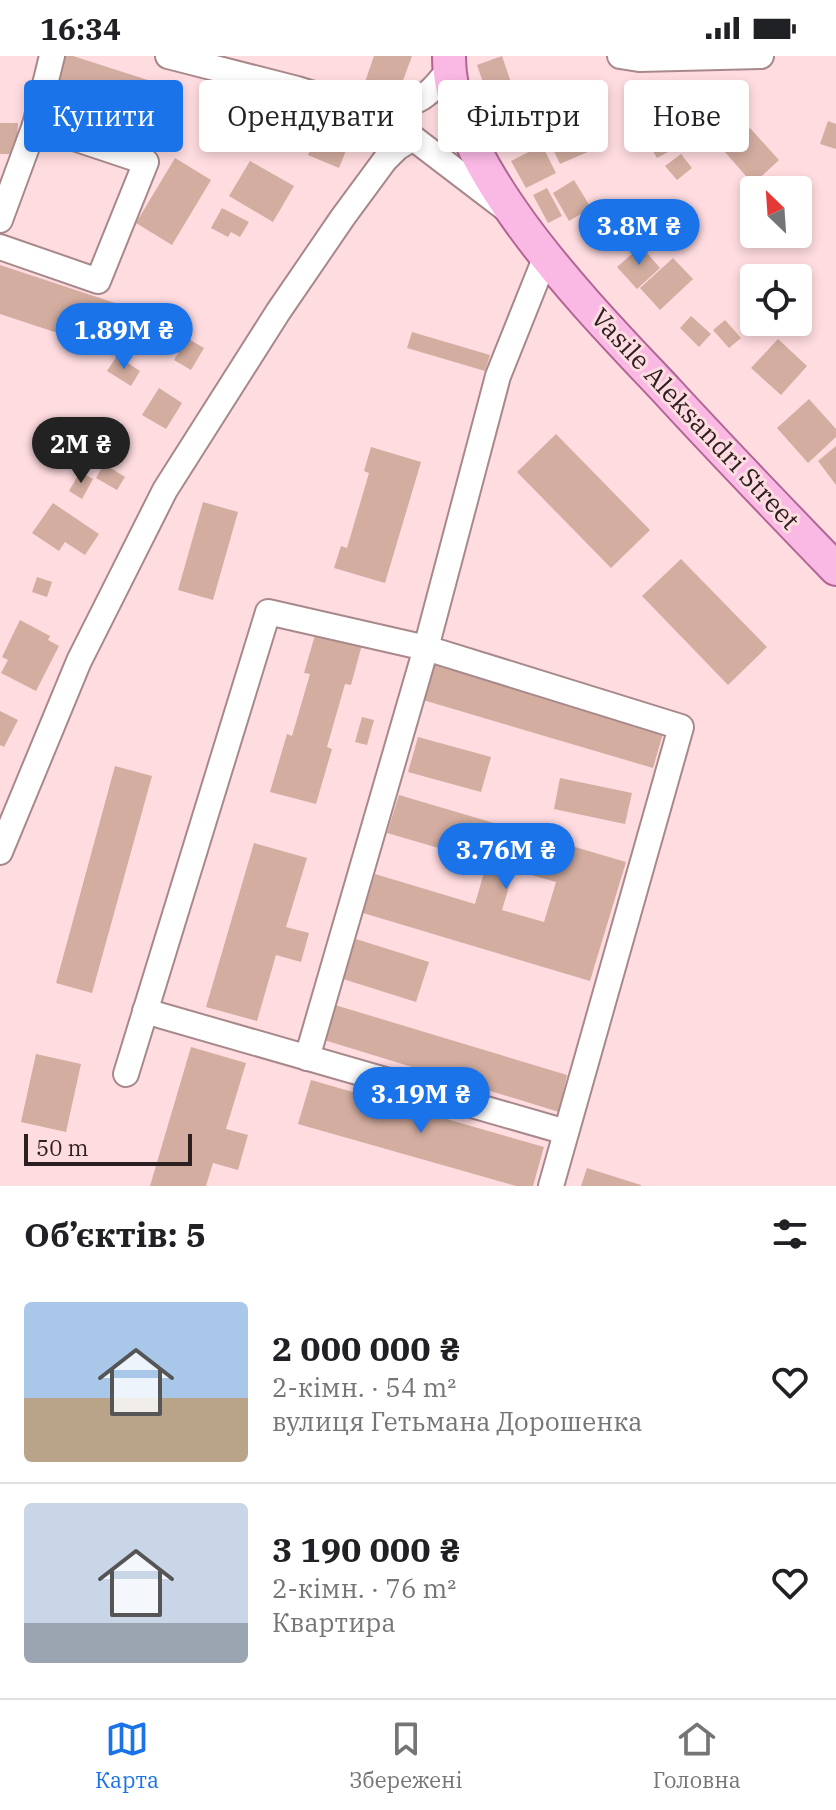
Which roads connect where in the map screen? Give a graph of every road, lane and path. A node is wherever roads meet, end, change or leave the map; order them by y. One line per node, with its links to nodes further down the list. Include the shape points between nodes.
1 (52, 56): 6 (street)
2 (168, 56): 7 (street)
3 (620, 56): 4 (street)
4 (761, 56)
5 (449, 62): 8 (street, via 434,90); 13 (main road, Vasile Aleksandri Street, via 455,103)
6 (46, 80)
7 (262, 80)
8 (422, 98)
9 (422, 145): 13 (street)
10 (25, 152): 14 (street)
11 (116, 152): 15 (street, via 146,162 98,281)
12 (393, 152): 19 (street, via 278,312 165,490 79,661)
13 (514, 215): 16 (main road, Vasile Aleksandri Street)
14 (0, 220)
15 (0, 247)
16 (546, 256): 17 (main road, Vasile Aleksandri Street, via 648,372); 18 (street, via 498,376)
17 (836, 569)
18 (426, 648): 20 (street, via 268,612); 21 (street); 23 (street, via 681,727)
19 (0, 852)
20 (145, 1011): 21 (street); 22 (street)
21 (307, 1058): 23 (street)
22 (126, 1074)
23 (566, 1132): 24 (street)
24 (551, 1186)

